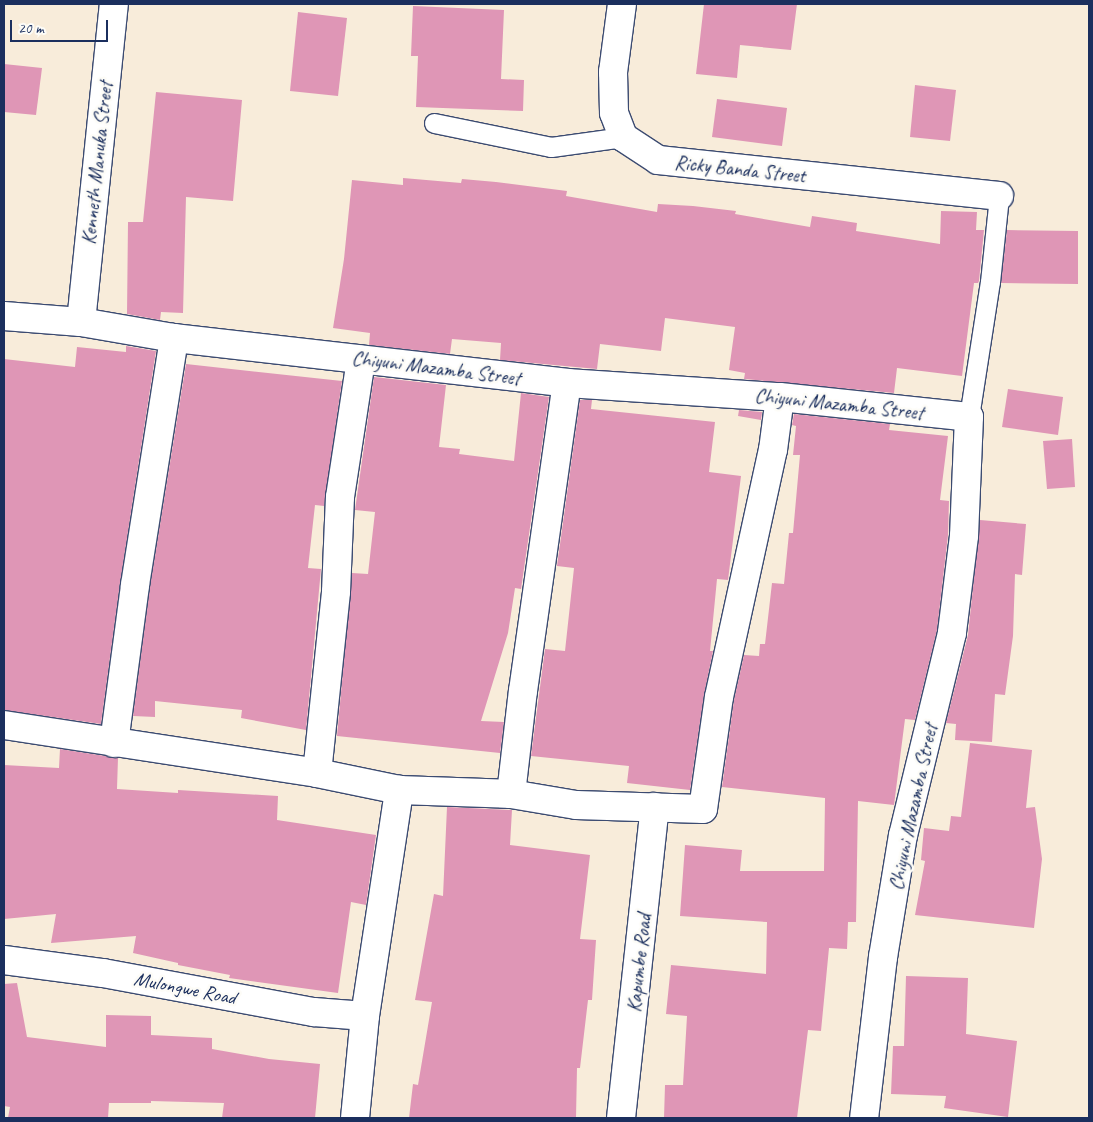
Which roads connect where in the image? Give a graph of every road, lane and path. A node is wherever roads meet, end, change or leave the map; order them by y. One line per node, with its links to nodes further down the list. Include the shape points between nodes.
1 (114, 4): 7 (street, Kenneth Manuka Street)
2 (622, 4): 4 (street, via 613,72 614,113)
3 (434, 123): 4 (lane, via 550,147)
4 (623, 137): 5 (street, Ricky Banda Street, via 658,160)
5 (998, 196): 12 (lane, via 990,282)
6 (4, 316): 7 (street, Chiyuni Mazamba Street)
7 (81, 322): 8 (street, Chiyuni Mazamba Street)
8 (174, 338): 9 (street, Chiyuni Mazamba Street); 14 (street)
9 (361, 360): 10 (street, Chiyuni Mazamba Street); 15 (street, via 340,497 336,592)
10 (567, 383): 11 (street, Chiyuni Mazamba Street); 17 (street)
11 (780, 397): 12 (street, Chiyuni Mazamba Street); 18 (street, via 773,450 719,697 703,809)
12 (969, 417): 23 (street, Chiyuni Mazamba Street, via 964,536 952,633 903,836 883,957)
13 (4, 725): 14 (street)
14 (114, 743): 15 (street)
15 (317, 773): 16 (street)
16 (399, 790): 17 (street); 20 (street)
17 (511, 794): 18 (street, via 576,805)
18 (655, 807): 22 (street, Kapumbe Road)
19 (4, 960): 20 (street, Mulongwe Road, via 103,973 314,1012)
20 (365, 1016): 21 (street)
21 (355, 1118)
22 (621, 1118)
23 (864, 1118)

